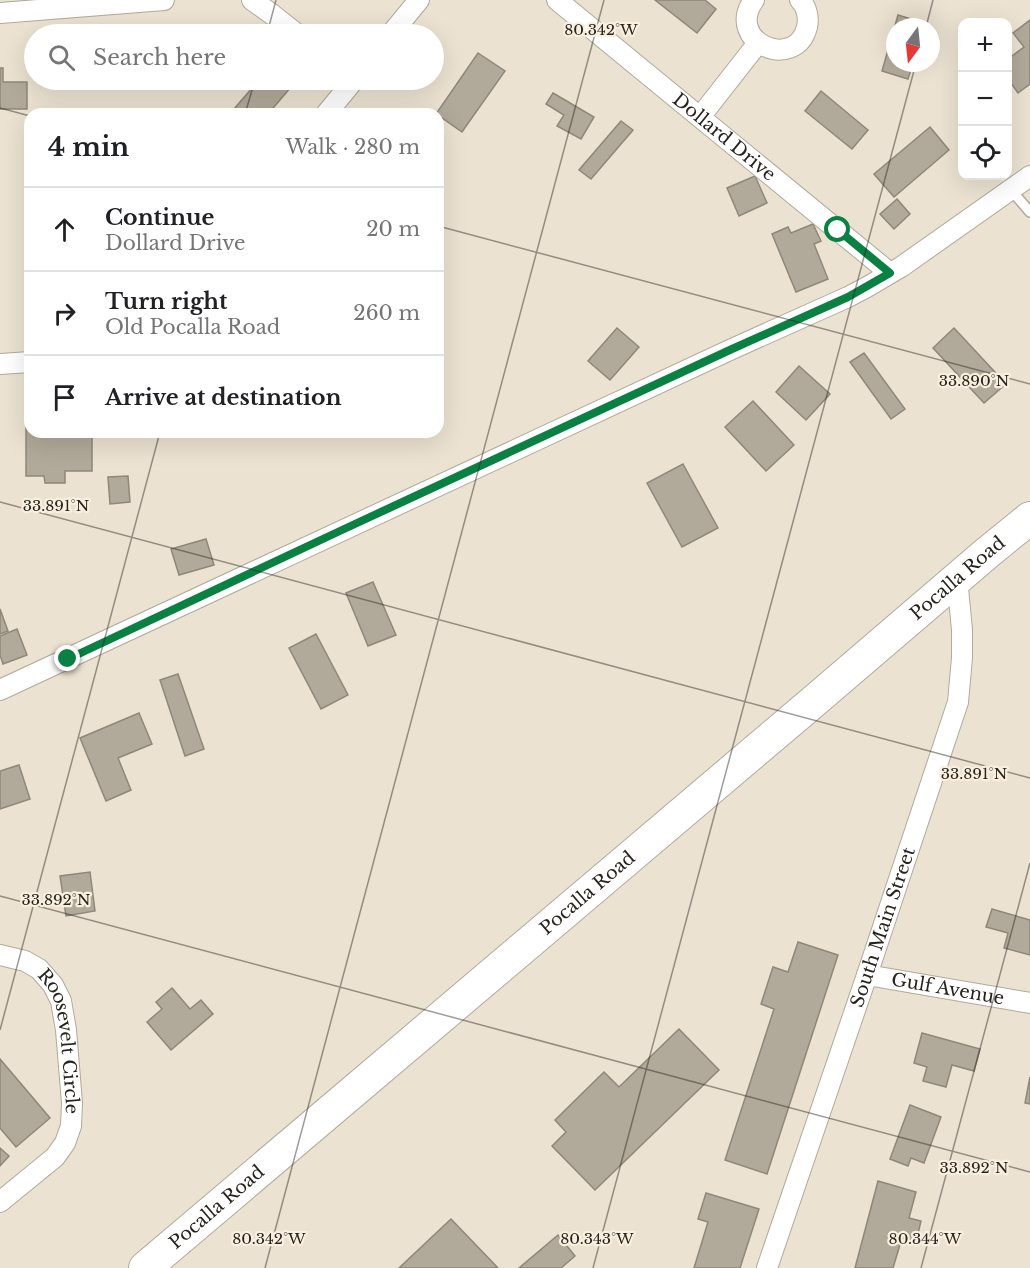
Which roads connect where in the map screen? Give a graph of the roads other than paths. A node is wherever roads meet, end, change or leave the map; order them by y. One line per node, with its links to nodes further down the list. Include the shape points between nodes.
1 (164, 0): 7 (street)
2 (252, 0): 8 (street)
3 (419, 0): 9 (street)
4 (557, 0): 13 (street, Dollard Drive)
5 (754, 0): 10 (street, via 747,26)
6 (801, 0): 10 (street, via 808,24 798,42 778,50)
7 (0, 13)
8 (284, 24)
9 (399, 24)
10 (758, 43): 13 (street)
11 (344, 90): 12 (street)
12 (331, 108)
13 (700, 117): 17 (street, Dollard Drive)
14 (1030, 176): 15 (street)
15 (1011, 190): 16 (lane); 17 (street)
16 (1030, 212)
17 (890, 273): 22 (street, via 848,297)
18 (24, 362): 19 (street)
19 (0, 364)
20 (1030, 518): 21 (main road, Pocalla Road)
21 (957, 578): 24 (street, South Main Street, via 962,630 958,702); 27 (main road, Pocalla Road)
22 (0, 690)
23 (0, 955): 26 (street, Roosevelt Circle, via 39,969 61,1001 72,1103 71,1126 55,1156)
24 (867, 975): 25 (street, Gulf Avenue); 28 (street, South Main Street)
25 (1030, 1003)
26 (0, 1203)
27 (145, 1268)
28 (766, 1268)

